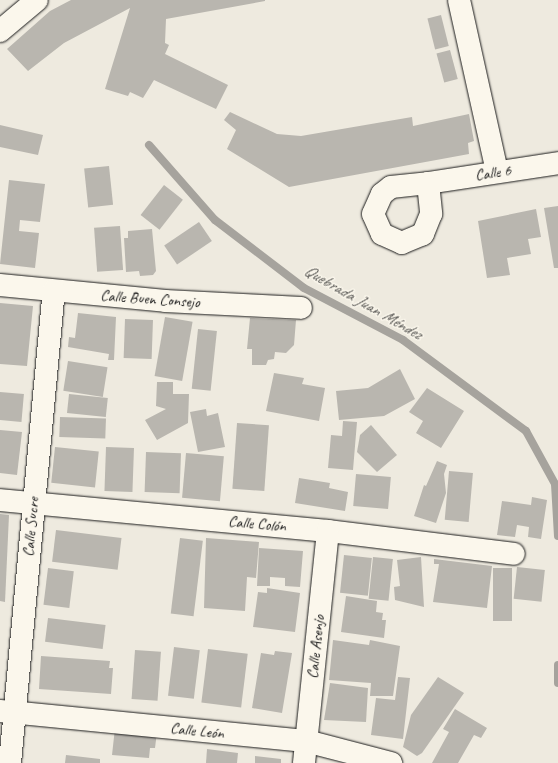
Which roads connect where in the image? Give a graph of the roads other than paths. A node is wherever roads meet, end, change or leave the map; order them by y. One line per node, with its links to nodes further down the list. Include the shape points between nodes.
1 (37, 0): 3 (street)
2 (458, 0): 5 (street)
3 (0, 31)
4 (558, 163): 5 (street, Calle 6)
5 (497, 172): 6 (street, Calle 6)
6 (428, 183)
7 (0, 285): 8 (street, Calle Buen Consejo)
8 (54, 292): 9 (street, Calle Buen Consejo); 11 (street, Calle Sucre)
9 (301, 308)
10 (0, 500): 11 (street, Calle Colón)
11 (33, 503): 12 (street, Calle Colón); 14 (street, Calle Sucre)
12 (328, 531): 13 (street, Calle Colón); 15 (street, Calle Asenjo)
13 (514, 554)
14 (7, 712): 15 (street, Calle León); 16 (street, Calle Sucre)
15 (306, 741): 17 (street, Calle Asenjo); 18 (street, Calle León)
16 (10, 763)
17 (304, 763)
18 (391, 763)

